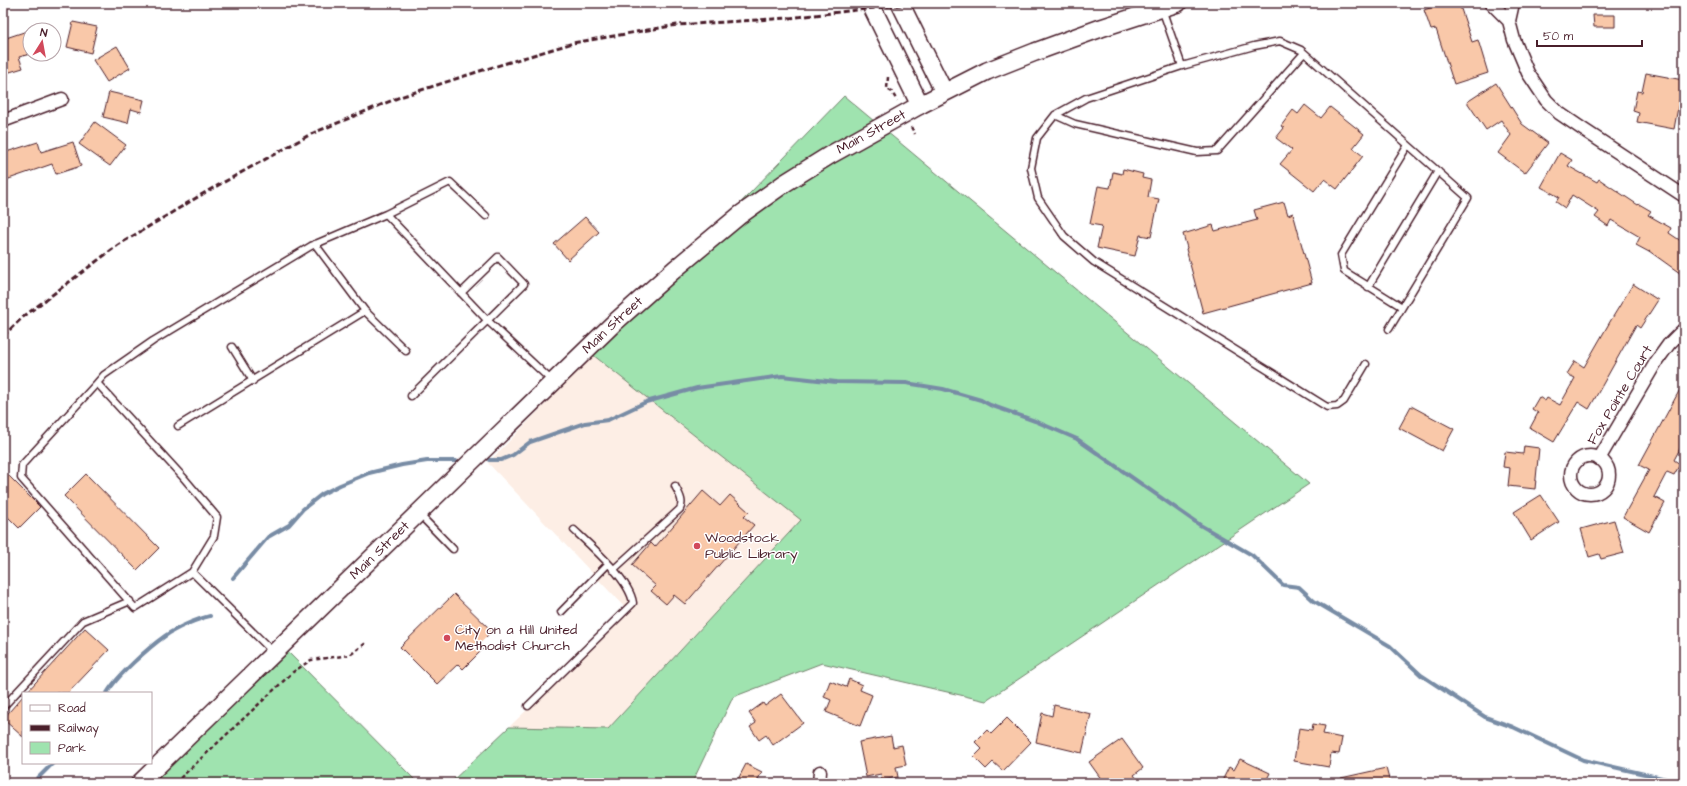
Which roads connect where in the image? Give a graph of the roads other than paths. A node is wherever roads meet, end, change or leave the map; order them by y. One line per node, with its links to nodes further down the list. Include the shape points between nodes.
1 (870, 3): 11 (main road)
2 (900, 3): 9 (main road)
3 (1491, 3): 6 (street)
4 (1513, 3): 6 (street)
5 (1170, 6): 8 (lane); 9 (main road, Main Street, via 1035,52)
6 (1509, 21): 16 (street, via 1520,57 1546,100 1576,124)
7 (1304, 53): 8 (lane, via 1280,41); 12 (lane, via 1217,151 1198,152 1075,124); 14 (lane)
8 (1182, 66): 12 (lane, via 1086,98)
9 (944, 92): 11 (main road, Main Street)
10 (62, 99): 13 (street)
11 (920, 105): 31 (main road, Main Street, via 830,155 740,215 613,324)
12 (1055, 115): 29 (lane, via 1037,138 1035,145 1031,168 1038,198 1064,236 1094,262 1327,407 1336,406 1344,401)
13 (3, 121)
14 (1408, 145): 15 (lane); 20 (lane, via 1341,255 1344,271)
15 (1438, 171): 20 (lane); 22 (lane, via 1468,198)
16 (1684, 196)
17 (386, 214): 18 (lane, via 450,182); 19 (lane); 21 (lane)
18 (486, 216)
19 (315, 244): 23 (lane); 32 (lane, via 153,340 104,375)
20 (1368, 287): 22 (lane)
21 (461, 293): 24 (lane); 24 (lane, via 498,257 524,284)
22 (1402, 307): 25 (lane)
23 (365, 311): 28 (lane); 30 (lane)
24 (487, 320): 31 (lane); 33 (lane)
25 (1389, 329)
26 (1684, 329): 35 (street, Fox Pointe Court, via 1656,362)
27 (232, 347): 30 (lane)
28 (406, 351)
29 (1366, 364)
30 (253, 381): 34 (lane)
31 (553, 382): 37 (main road, Main Street)
32 (97, 383): 42 (lane, via 217,517 214,536); 43 (lane, via 22,465 21,478)
33 (410, 396)
34 (178, 426)
35 (1599, 459)
36 (675, 486): 41 (lane, via 681,498 680,510)
37 (418, 513): 39 (lane); 45 (main road, Main Street)
38 (574, 530): 40 (lane)
39 (453, 549)
40 (608, 564): 41 (lane); 44 (lane)
41 (613, 570): 46 (lane, via 632,594 633,603)
42 (192, 572): 43 (lane, via 135,608); 45 (lane)
43 (130, 601): 47 (lane, via 83,621)
44 (561, 612)
45 (274, 653): 48 (main road, Main Street)
46 (528, 706)
47 (3, 707)
48 (140, 783)

